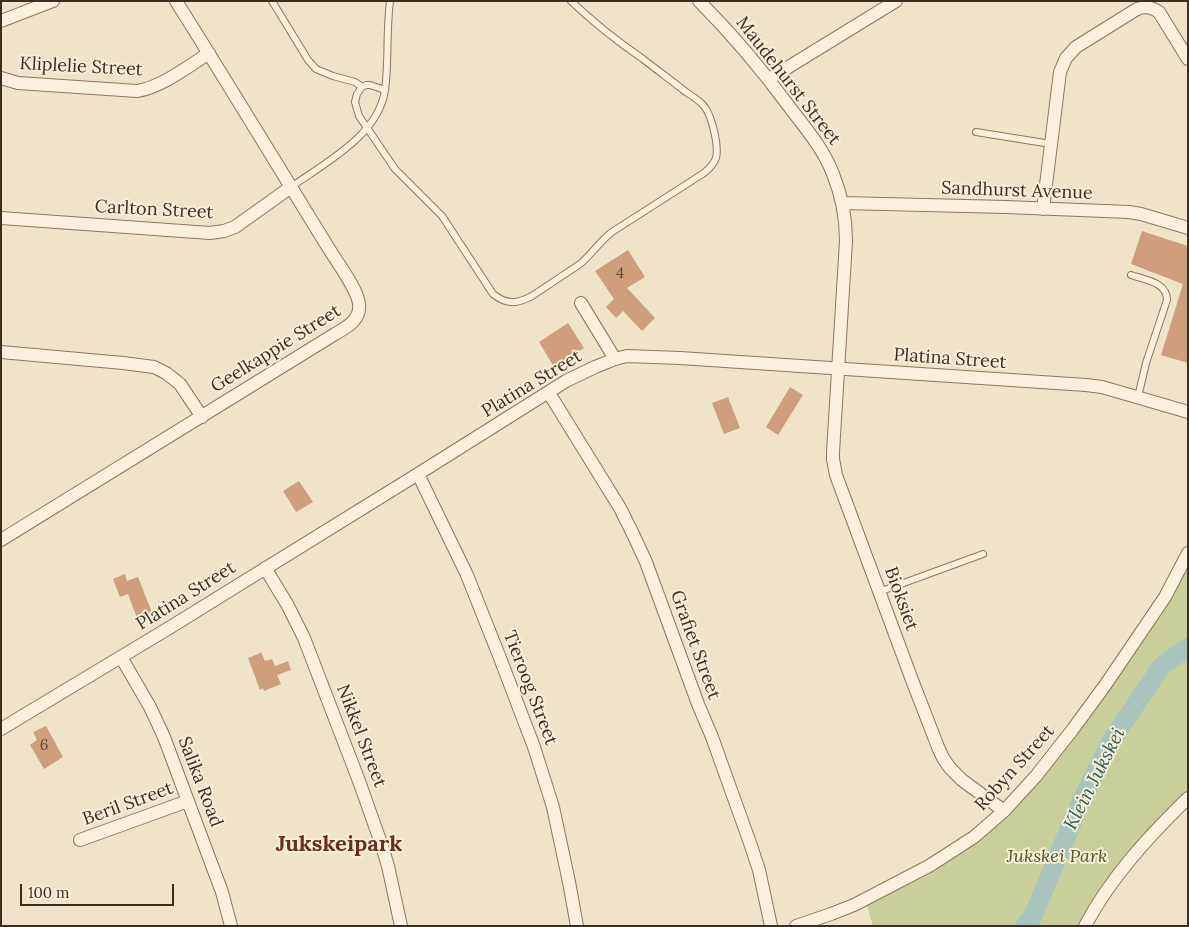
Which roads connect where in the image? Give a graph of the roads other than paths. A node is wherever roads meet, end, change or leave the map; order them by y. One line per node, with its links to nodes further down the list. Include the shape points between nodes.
1 (53, 1): 9 (street)
2 (176, 1): 10 (street, Geelkappie Street)
3 (272, 1): 14 (lane, via 316,69)
4 (390, 1): 15 (lane)
5 (571, 1): 16 (lane, via 612,37 702,104 709,114 716,155 704,173 612,232 580,264 532,296 512,303 493,294 442,216 396,168)
6 (699, 1): 13 (street, Maudehurst Street)
7 (896, 1): 8 (street)
8 (878, 6): 13 (street)
9 (1, 21)
10 (209, 53): 12 (street, Kliplelie Street, via 155,86 137,92 18,83); 19 (street, Geelkappie Street)
11 (1188, 59): 18 (street, via 1159,12 1149,7 1138,9 1083,41 1069,53 1060,72)
12 (1, 78)
13 (769, 79): 20 (street, Maudehurst Street, via 822,152)
14 (362, 87): 15 (lane, via 370,85); 16 (lane, via 356,94 355,106)
15 (385, 90): 16 (lane, via 377,116)
16 (368, 128): 19 (lane, via 353,143)
17 (976, 132): 18 (lane)
18 (1051, 144): 21 (street)
19 (291, 187): 22 (street, Carlton Street, via 235,227 210,233); 32 (street, Geelkappie Street, via 357,294 359,313 335,334)
20 (843, 202): 21 (street, Sandhurst Avenue); 28 (street, Maudehurst Street, via 846,241)
21 (1043, 208): 23 (street, Sandhurst Avenue, via 1129,212)
22 (1, 218)
23 (1188, 228)
24 (1131, 275): 30 (lane, via 1158,284 1167,295)
25 (581, 303): 27 (street)
26 (1, 352): 32 (street, via 154,367 180,384)
27 (615, 359): 28 (street, Platina Street, via 627,356 680,358); 29 (street, Platina Street, via 566,381)
28 (838, 369): 30 (street, Platina Street, via 1086,385); 38 (street, Bioksiet, via 834,467)
29 (549, 393): 33 (street, Platina Street); 48 (street, Grafiet Street, via 620,508 643,554 750,843)
30 (1138, 397): 31 (street, Platina Street)
31 (1188, 412)
32 (202, 417): 34 (street, Geelkappie Street)
33 (418, 474): 37 (street, Platina Street); 47 (street, Tieroog Street, via 467,574 534,747 553,807)
34 (1, 540)
35 (1188, 553): 43 (street, Robyn Street, via 1165,597 1101,691 1036,776)
36 (983, 554): 38 (lane)
37 (265, 568): 39 (street, Platina Street); 46 (street, Nikkel Street, via 298,624 323,685 381,843)
38 (879, 592): 43 (street, Bioksiet, via 943,758 962,780)
39 (121, 657): 40 (street, Platina Street); 42 (street, Salika Road, via 157,720)
40 (1, 729)
41 (1188, 798): 50 (street, via 1113,881)
42 (188, 801): 44 (street, Beril Street); 45 (street, Salika Road, via 222,892)
43 (1004, 811): 49 (street, Robyn Street, via 974,837 929,866 854,905)
44 (80, 840)
45 (231, 926)
46 (401, 926)
47 (577, 926)
48 (771, 926)
49 (796, 926)
50 (1086, 926)

